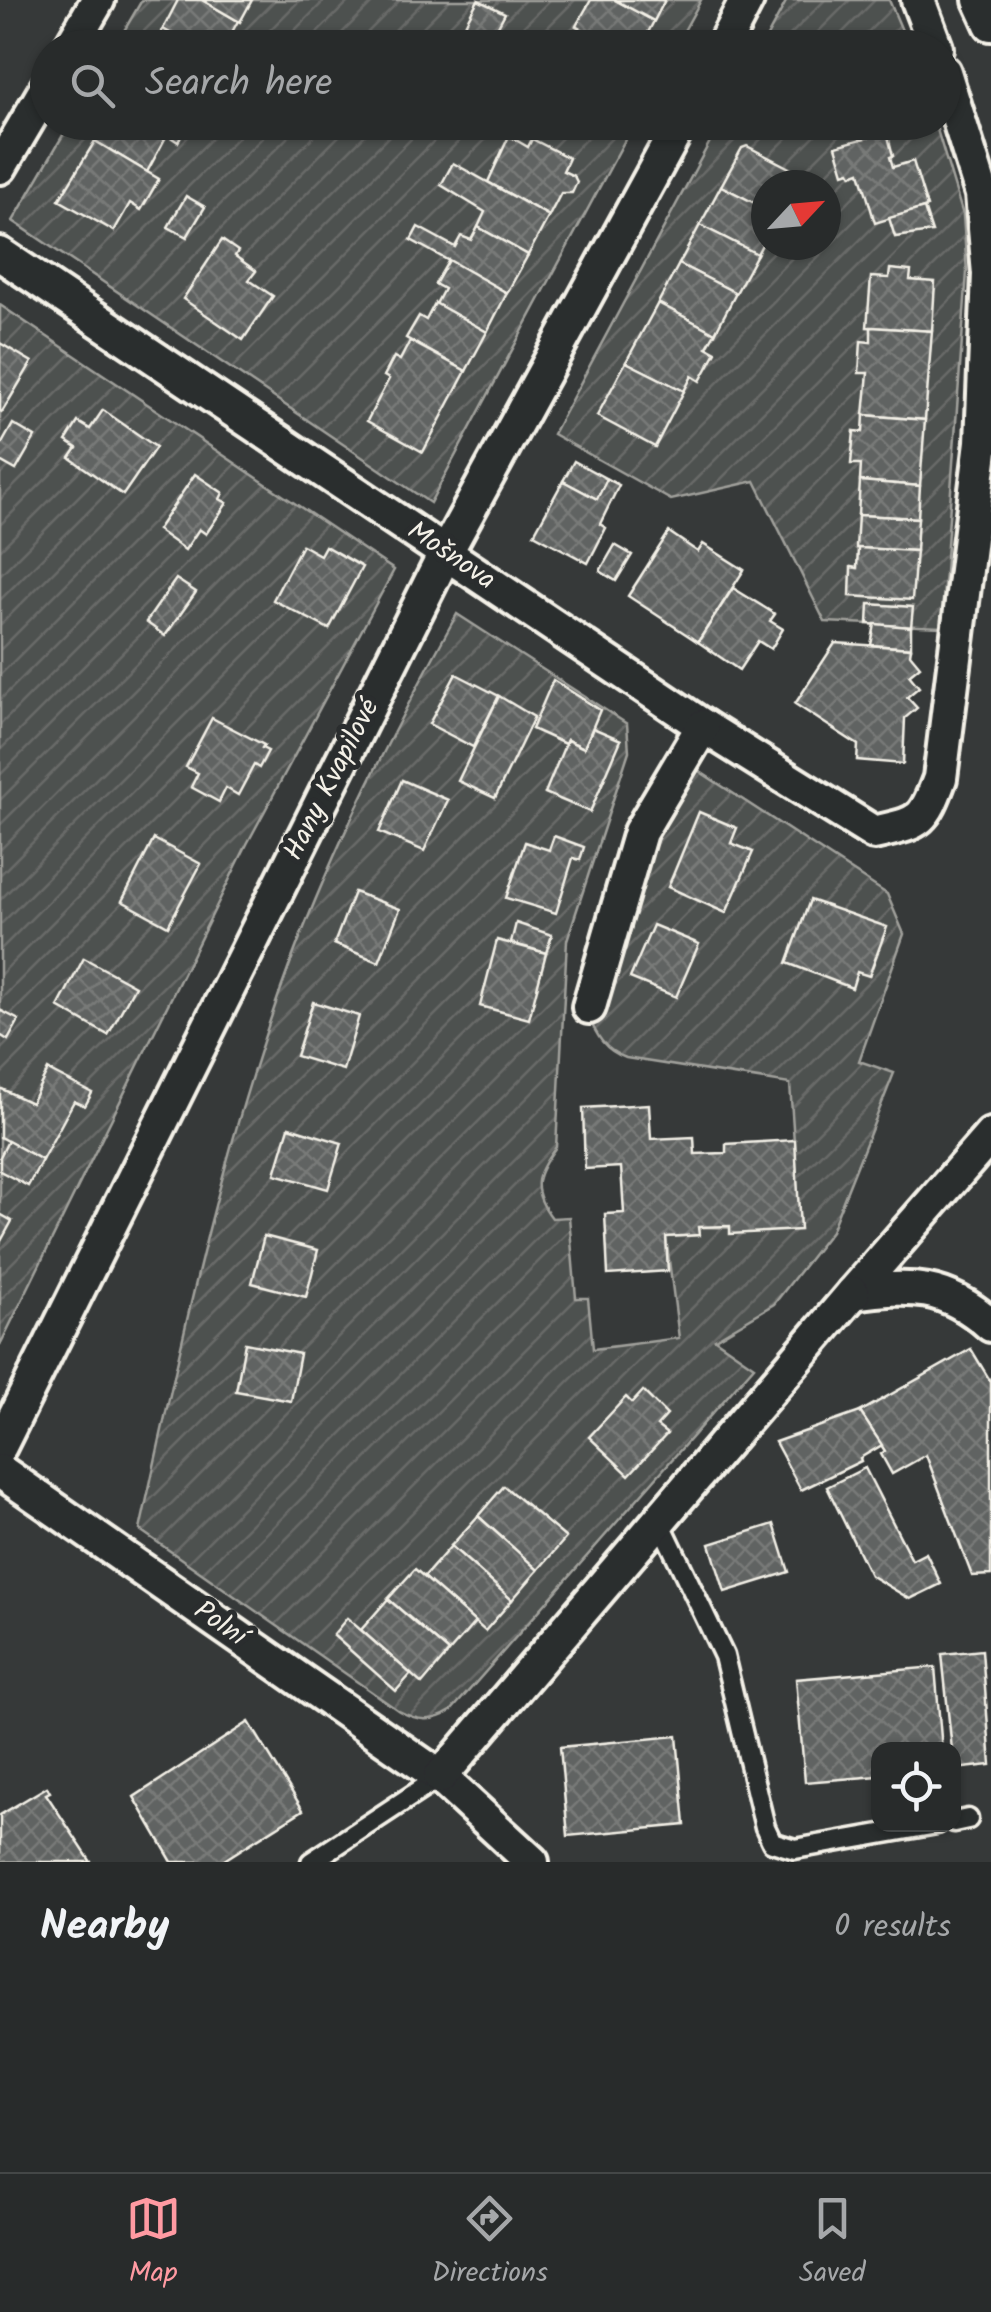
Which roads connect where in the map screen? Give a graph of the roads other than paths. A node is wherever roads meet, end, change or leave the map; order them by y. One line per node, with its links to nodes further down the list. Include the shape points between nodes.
1 (98, 0): 6 (street)
2 (748, 0): 7 (street)
3 (918, 0): 8 (street)
4 (980, 0): 5 (street)
5 (991, 24)
6 (80, 30)
7 (732, 30)
8 (929, 30)
9 (30, 116): 12 (street)
10 (961, 127): 15 (street, Mošnova, via 982,194 988,274 982,442 940,778 927,814 874,833)
11 (670, 140): 14 (street, Hany Kvapilové)
12 (0, 167)
13 (0, 254): 14 (street, Mošnova)
14 (446, 552): 15 (street, Mošnova); 20 (street, Hany Kvapilové)
15 (703, 726): 16 (street, via 640,832)
16 (590, 1008)
17 (991, 1135): 18 (street)
18 (853, 1292): 19 (street, via 906,1286 942,1293); 22 (street)
19 (991, 1325)
20 (0, 1446)
21 (0, 1471): 23 (street, Polní)
22 (659, 1520): 23 (street); 24 (lane, via 724,1656 772,1842 795,1850)
23 (440, 1777): 25 (lane); 26 (street, Polní)
24 (893, 1832)
25 (311, 1862)
26 (532, 1862)

